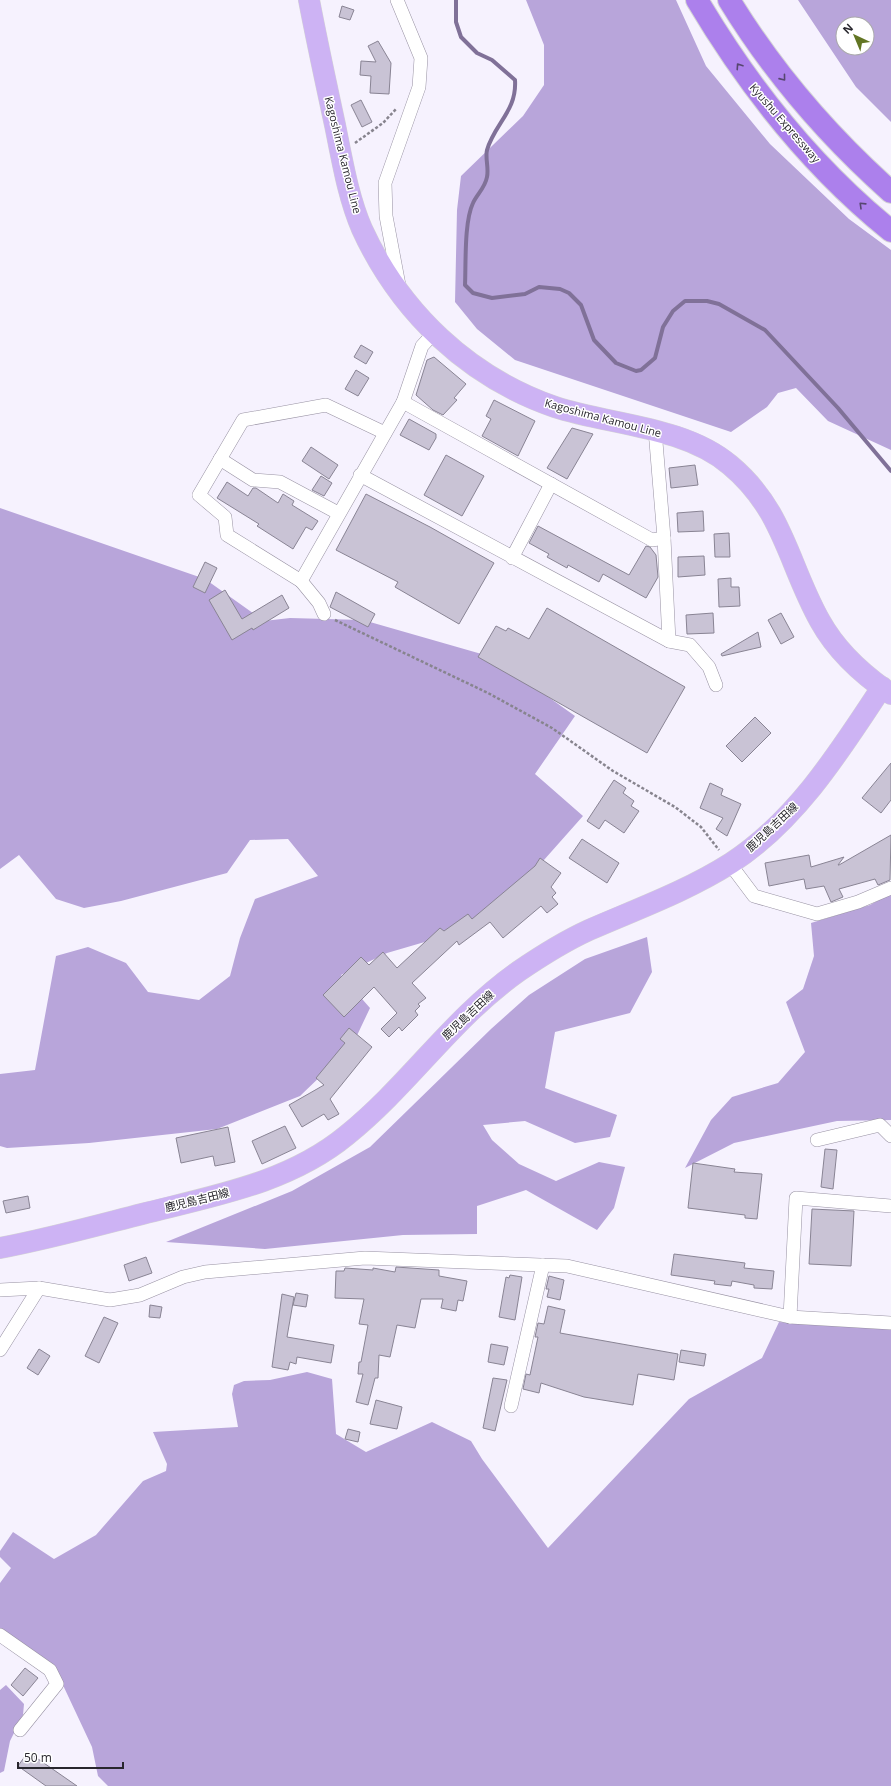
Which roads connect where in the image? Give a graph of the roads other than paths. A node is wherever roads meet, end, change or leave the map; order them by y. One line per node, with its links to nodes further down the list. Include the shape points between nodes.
1 (309, 0): 7 (main road, Kagoshima Kamou Line, via 350,191 362,228)
2 (397, 0): 7 (street, via 421,58 418,87 385,183 386,216)
3 (697, 0): 6 (highway, Kyushu Expressway, one-way to 3, via 791,132 753,86)
4 (730, 0): 5 (highway, one-way to 5, via 744,25 781,76 860,164)
5 (891, 192)
6 (891, 231)
7 (402, 296): 8 (main road, Kagoshima Kamou Line)
8 (434, 333): 9 (street, via 422,346); 10 (main road, Kagoshima Kamou Line, via 474,367 530,398 557,408)
9 (403, 402): 11 (street); 14 (street)
10 (655, 430): 16 (street); 22 (main road, Kagoshima Kamou Line, via 705,449 729,464 753,488 783,536 819,620 832,640 855,666)
11 (385, 433): 12 (street, via 326,405 243,420); 13 (street)
12 (220, 459): 15 (street, via 253,480 280,482); 18 (street, via 199,495 225,517 227,535)
13 (360, 475): 15 (street); 17 (street)
14 (551, 484): 16 (street, via 652,540); 17 (street)
15 (338, 513): 18 (street)
16 (664, 538): 20 (street)
17 (512, 558): 20 (street)
18 (301, 581): 19 (street, via 319,603)
19 (324, 614)
20 (669, 642): 21 (street, via 690,645 709,667)
21 (716, 685)
22 (886, 691): 23 (main road, 鹿児島吉田線, via 792,810 755,846)
23 (730, 864): 24 (street, via 754,896 817,914 858,902); 28 (main road, 鹿児島吉田線, via 648,906 587,931 520,971 488,994 462,1018 384,1102 347,1136 288,1172 248,1188)
24 (891, 888)
25 (891, 1136): 26 (street, via 880,1125)
26 (817, 1140)
27 (891, 1206): 32 (street, via 796,1198)
28 (0, 1248)
29 (542, 1265): 30 (street, via 365,1258 205,1272 183,1277 140,1295 110,1300); 32 (street, via 567,1266); 35 (street)
30 (39, 1288): 31 (street); 34 (street)
31 (0, 1290)
32 (790, 1317): 33 (street)
33 (891, 1323)
34 (0, 1350)
35 (511, 1406)
36 (0, 1635): 37 (street, via 50,1670 57,1684)
37 (20, 1730)

